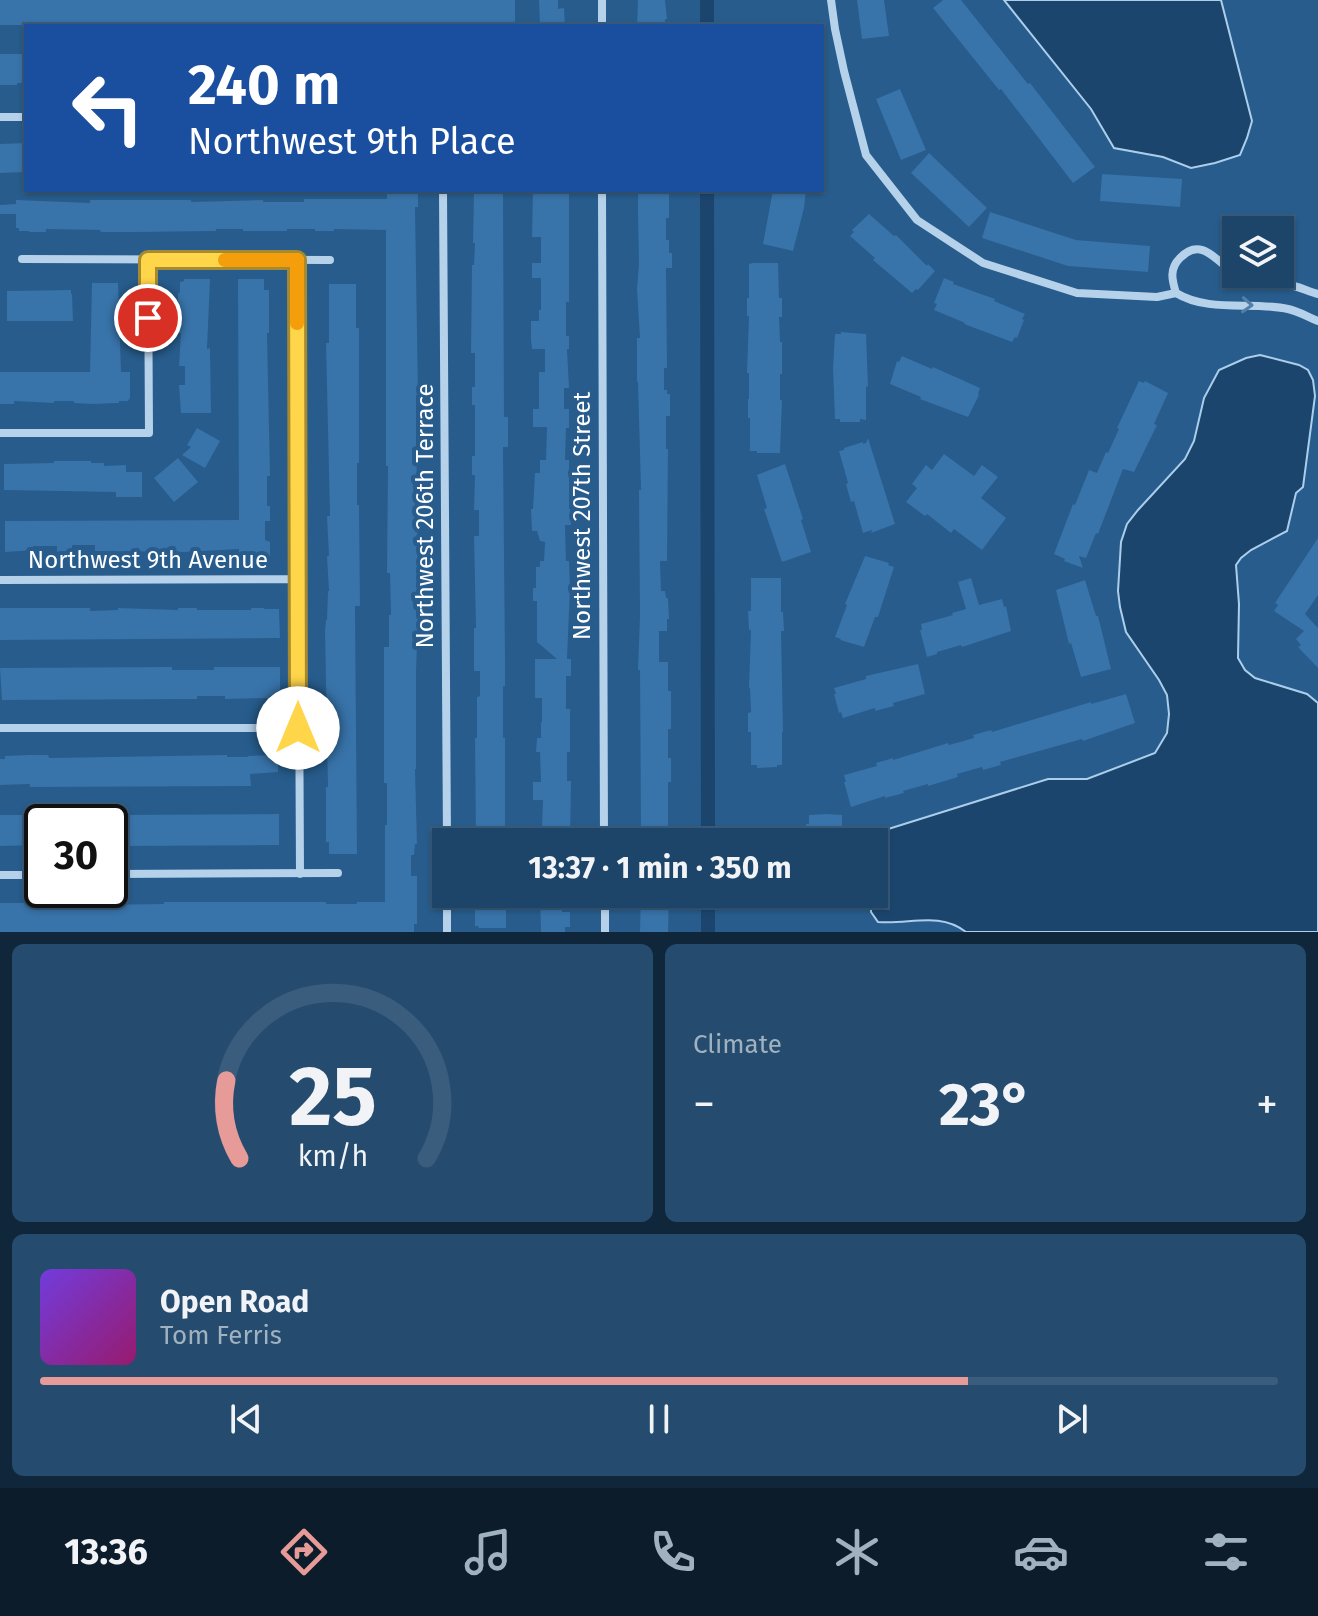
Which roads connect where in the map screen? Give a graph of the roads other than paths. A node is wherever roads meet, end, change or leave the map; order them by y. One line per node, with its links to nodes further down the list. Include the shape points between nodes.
1 (602, 0): 3 (street)
2 (831, 0): 12 (street, via 866,155 917,220 983,263 1077,293)
3 (602, 24)
4 (0, 117): 5 (street)
5 (24, 117)
6 (443, 192): 20 (street, Northwest 206th Terrace)
7 (602, 192): 21 (street, Northwest 207th Street)
8 (22, 259): 9 (street)
9 (148, 260): 10 (street); 15 (street, via 149,433)
10 (297, 260): 11 (street); 16 (street)
11 (330, 260)
12 (1176, 293): 13 (street, via 1174,265 1190,250 1203,250 1241,278); 14 (street, one-way to 14, via 1209,304 1290,309)
13 (1318, 294)
14 (1318, 321)
15 (0, 433)
16 (297, 579): 17 (street, Northwest 9th Avenue); 19 (street)
17 (0, 580)
18 (0, 728): 19 (street)
19 (298, 728): 24 (street)
20 (447, 828)
21 (604, 828)
22 (338, 873): 24 (street)
23 (128, 874): 24 (street)
24 (300, 874)
25 (0, 875): 26 (street)
26 (24, 875)
27 (447, 908): 29 (street)
28 (605, 908): 30 (street)
29 (447, 932)
30 (605, 932)

